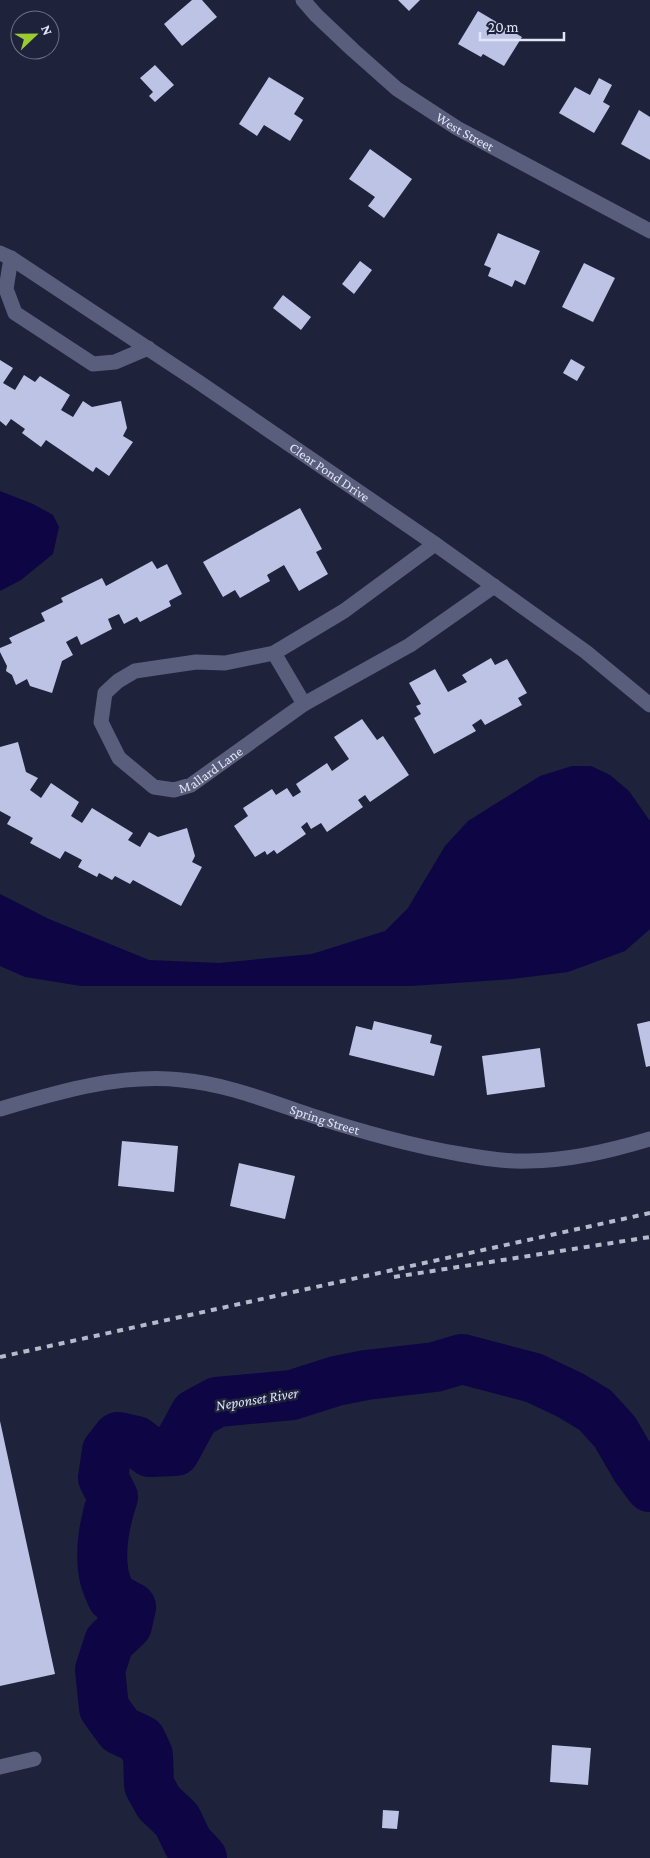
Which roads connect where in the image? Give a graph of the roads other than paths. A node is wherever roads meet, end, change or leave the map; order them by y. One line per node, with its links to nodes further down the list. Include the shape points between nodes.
1 (303, 0): 2 (street, West Street, via 397,89 457,128)
2 (650, 231)
3 (5, 256): 4 (street, Clear Pond Drive); 4 (street, via 6,289 15,313 93,364 115,362)
4 (148, 348): 5 (street, Clear Pond Drive)
5 (435, 544): 6 (street, Clear Pond Drive); 7 (street, Mallard Lane, via 344,611)
6 (494, 586): 8 (street, Mallard Lane, via 410,646); 9 (street, Clear Pond Drive, via 586,652)
7 (274, 653): 8 (street); 8 (street, Mallard Lane, via 225,663 196,662 135,672 118,681 106,693 101,722 119,758 154,787 174,790 192,785)
8 (304, 704)
9 (650, 706)
10 (0, 1109): 11 (street, Spring Street, via 88,1087 132,1080 181,1079 216,1085 384,1139 487,1159 526,1162 570,1158)
11 (650, 1139)
12 (34, 1759): 13 (street)
13 (0, 1766)

